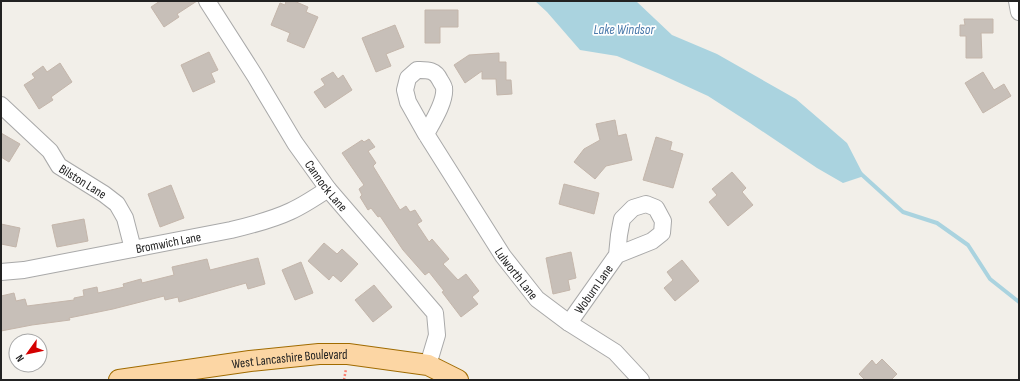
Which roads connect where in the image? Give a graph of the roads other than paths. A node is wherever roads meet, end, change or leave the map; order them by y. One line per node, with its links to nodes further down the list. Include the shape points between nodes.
1 (207, 1): 6 (street, Cannock Lane, via 295,144)
2 (1017, 1): 3 (street)
3 (1019, 12)
4 (1, 105): 7 (street, Bilston Lane, via 50,151 59,166 117,204 125,218)
5 (426, 134): 10 (street, Lulworth Lane, via 503,256 536,299)
6 (328, 189): 7 (street, Bromwich Lane, via 292,211 255,224); 11 (street, Cannock Lane, via 435,313 437,335)
7 (132, 249): 9 (street, Bromwich Lane, via 24,270)
8 (617, 255): 10 (street, Woburn Lane)
9 (1, 272)
10 (569, 323): 14 (street, Lulworth Lane, via 615,352)
11 (428, 365): 12 (main road, West Lancashire Boulevard, via 348,354 319,354); 13 (main road, West Lancashire Boulevard)
12 (119, 380)
13 (458, 380)
14 (641, 380)

